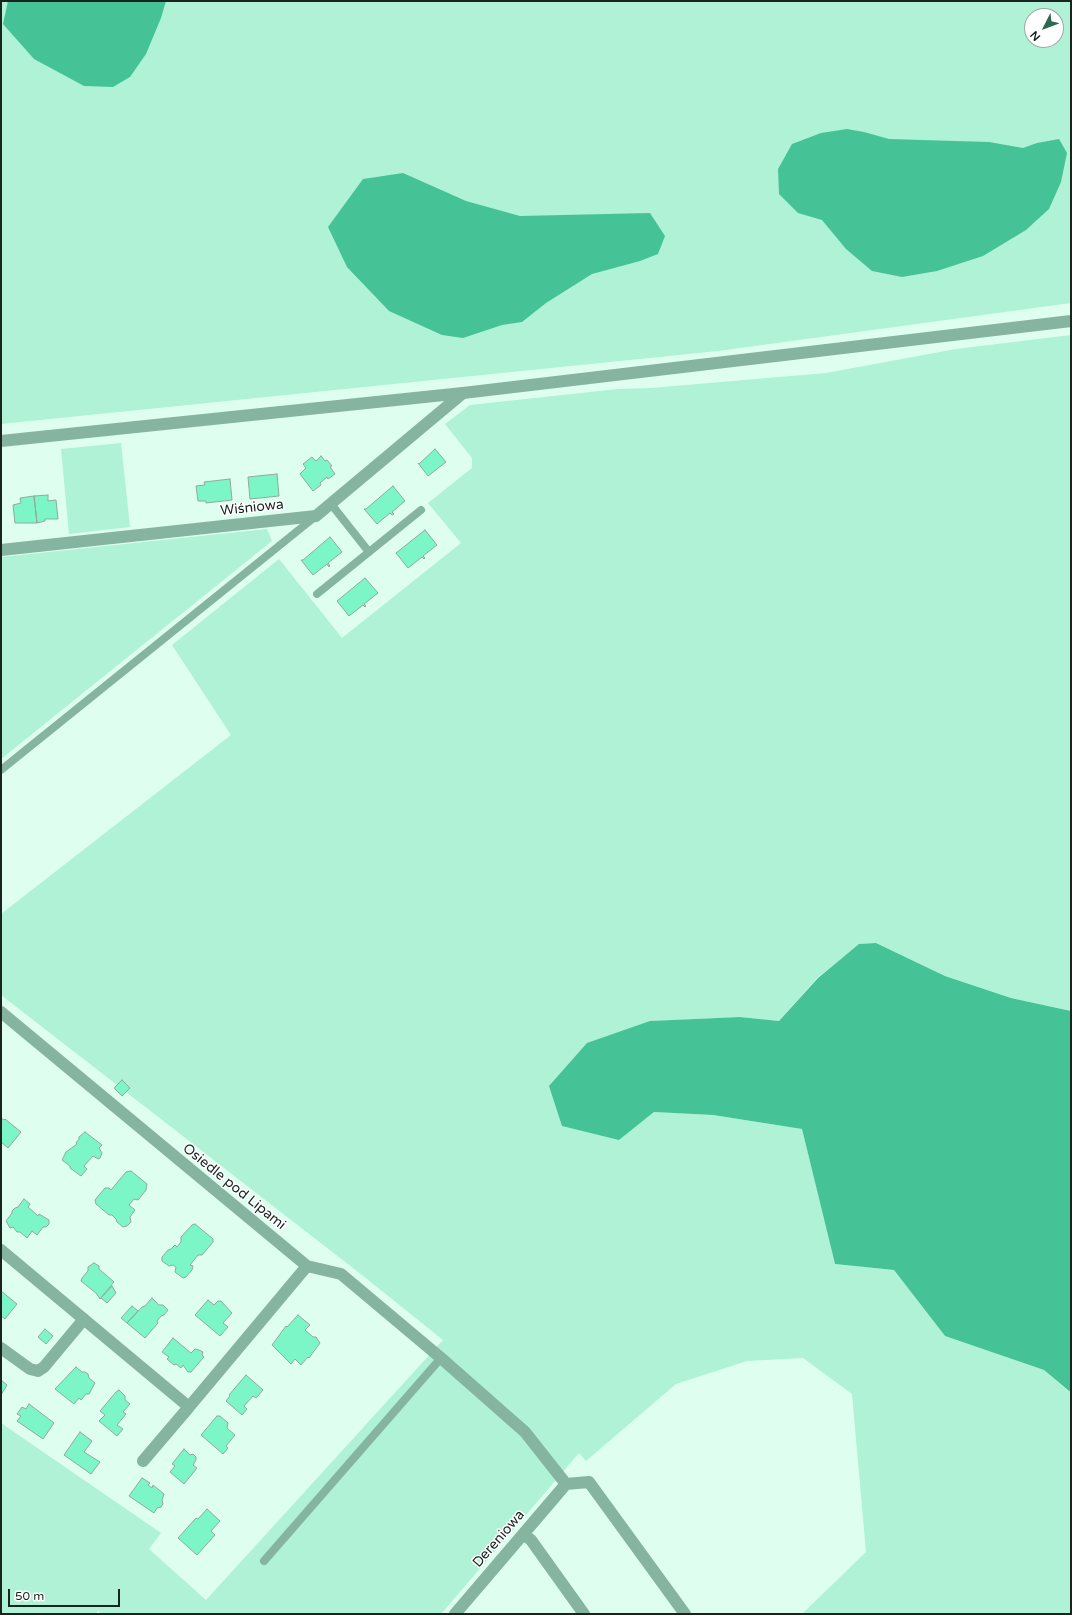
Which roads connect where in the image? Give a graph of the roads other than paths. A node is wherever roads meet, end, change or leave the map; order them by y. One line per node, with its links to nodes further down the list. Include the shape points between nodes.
1 (1071, 321): 2 (street)
2 (463, 393): 3 (street); 4 (street)
3 (1, 441)
4 (331, 504): 6 (street); 8 (lane)
5 (421, 510): 8 (lane)
6 (316, 516): 7 (street, Wiśniowa); 10 (lane)
7 (1, 550)
8 (369, 552): 9 (lane)
9 (317, 594)
10 (1, 770)
11 (1, 1012): 13 (street, Osiedle pod Lipami)
12 (1, 1250): 14 (street)
13 (307, 1266): 16 (street, via 341,1274); 17 (street)
14 (84, 1319): 15 (street, via 38,1371 30,1369); 17 (street)
15 (1, 1348)
16 (441, 1358): 19 (street, via 525,1432); 21 (lane)
17 (189, 1407): 18 (street)
18 (143, 1461)
19 (566, 1484): 20 (street, Dereniowa); 24 (street, via 589,1482)
20 (523, 1534): 22 (street, Dereniowa); 23 (street, via 531,1540)
21 (264, 1561)
22 (455, 1614)
23 (584, 1614)
24 (685, 1614)

